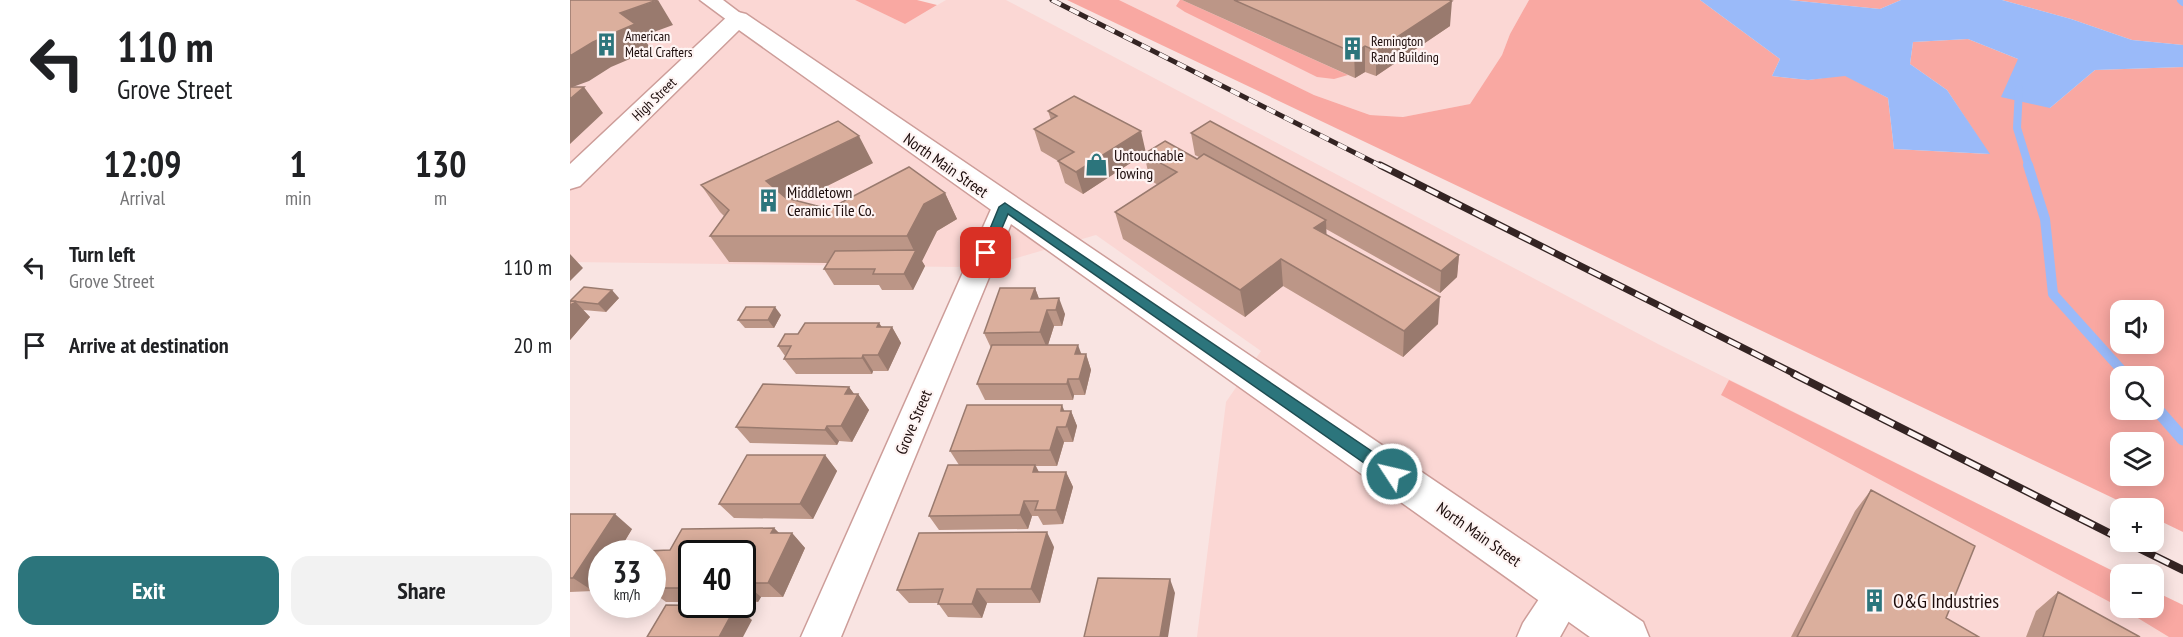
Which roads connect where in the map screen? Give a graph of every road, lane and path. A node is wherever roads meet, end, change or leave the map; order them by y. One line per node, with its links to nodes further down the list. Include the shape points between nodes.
1 (710, 0): 2 (street, North Main Street)
2 (738, 19): 3 (street, High Street); 4 (street, North Main Street)
3 (570, 180)
4 (1005, 207): 5 (street, North Main Street); 6 (street, Grove Street)
5 (1565, 594): 7 (street); 8 (street, North Main Street)
6 (821, 637)
7 (1537, 637)
8 (1627, 637)

